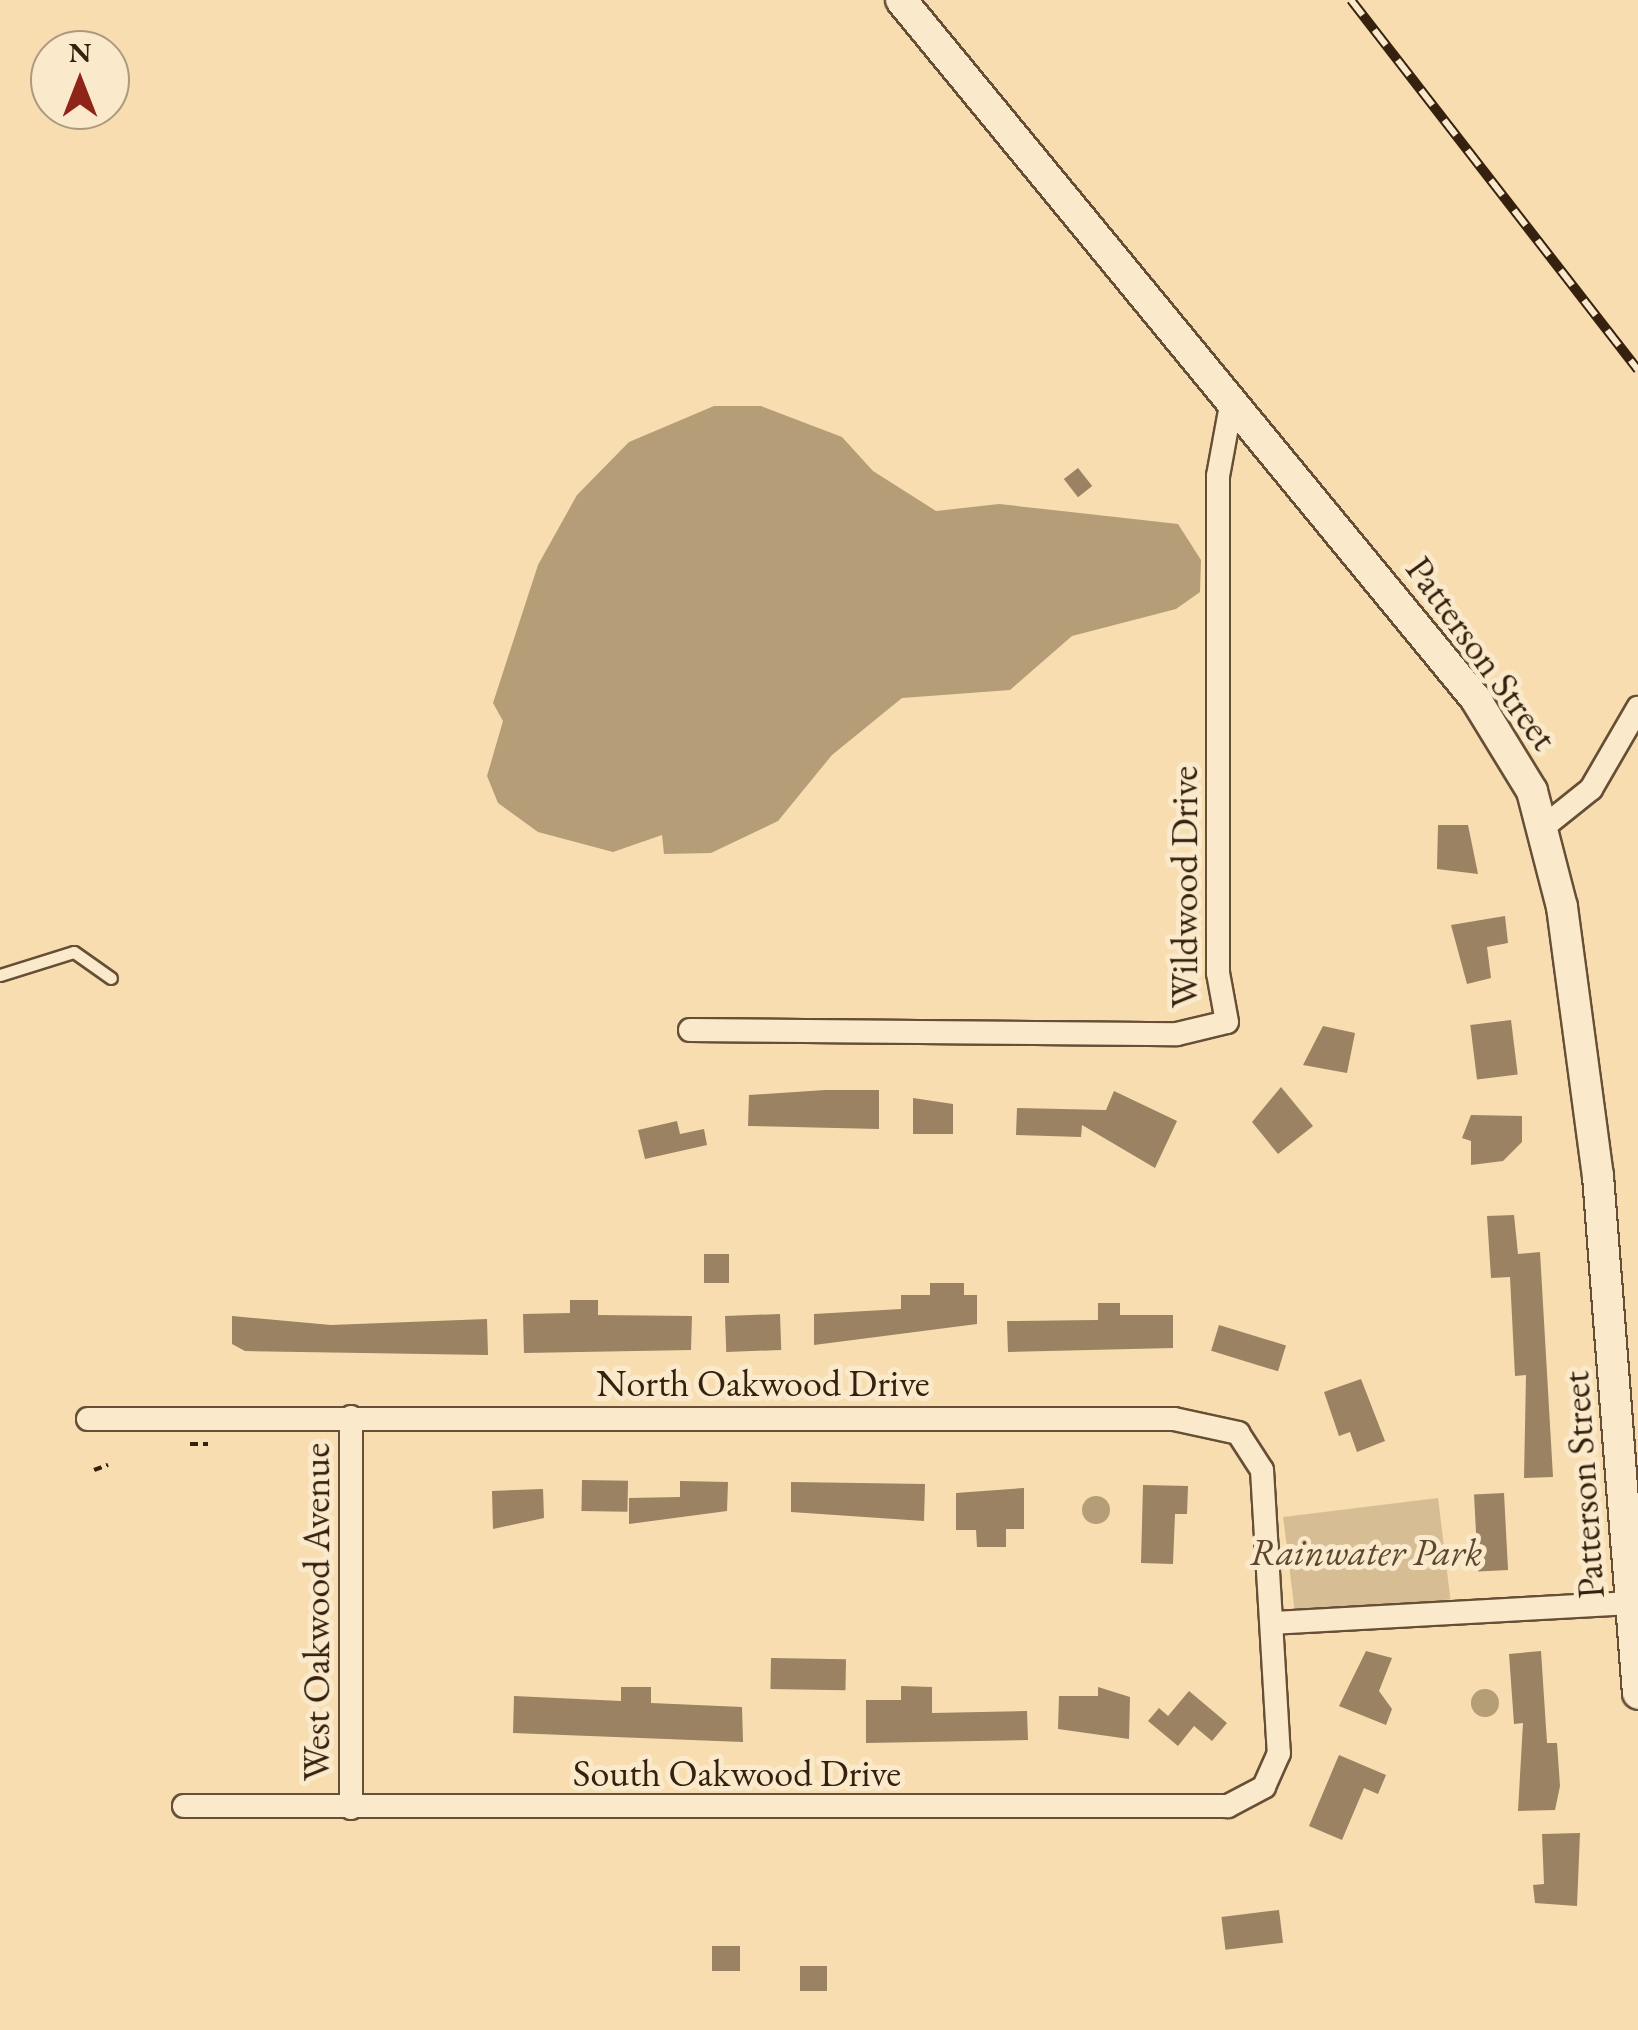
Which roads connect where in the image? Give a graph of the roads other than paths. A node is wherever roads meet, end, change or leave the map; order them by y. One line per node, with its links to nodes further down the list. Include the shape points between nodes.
1 (901, 0): 2 (street, Patterson Street)
2 (1232, 400): 4 (street, Patterson Street, via 1492,720); 7 (street, Wildwood Drive, via 1218,476 1218,973 1227,1022 1177,1034)
3 (1638, 708): 4 (street, via 1591,789)
4 (1546, 825): 10 (street, Patterson Street, via 1598,1176)
5 (0, 975): 6 (lane, via 74,952)
6 (112, 978)
7 (690, 1030)
8 (352, 1417): 9 (street, North Oakwood Drive); 11 (street, North Oakwood Drive, via 1214,1422 1238,1433 1262,1470); 15 (street, West Oakwood Avenue)
9 (88, 1419)
10 (1633, 1603): 11 (street); 12 (street, Patterson Street)
11 (1272, 1623): 13 (street, North Oakwood Drive)
12 (1638, 1693)
13 (1276, 1768): 15 (street, South Oakwood Drive, via 1244,1798 1204,1808)
14 (184, 1806): 15 (street, South Oakwood Drive)
15 (351, 1808)

